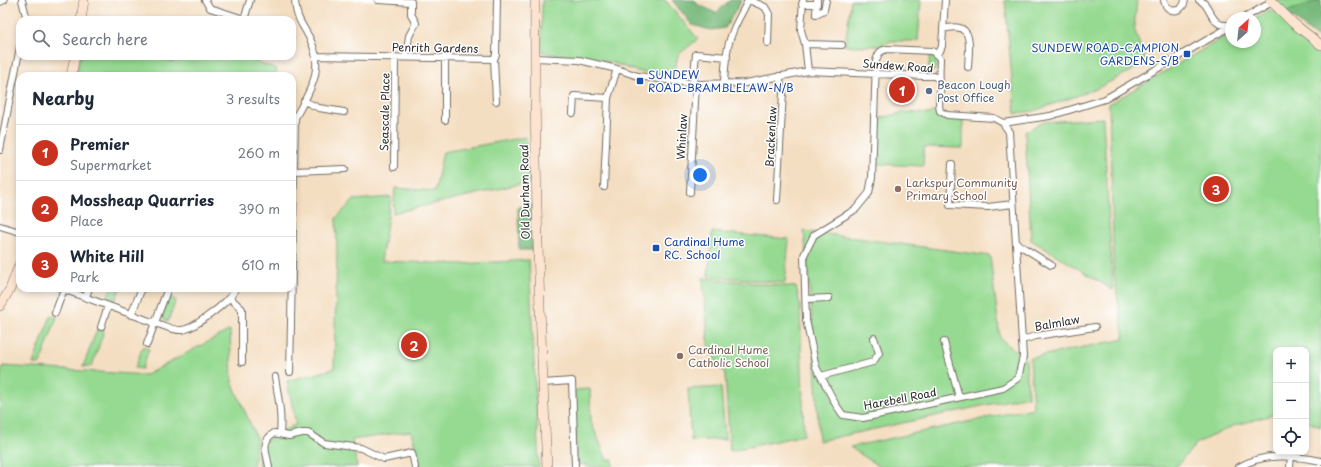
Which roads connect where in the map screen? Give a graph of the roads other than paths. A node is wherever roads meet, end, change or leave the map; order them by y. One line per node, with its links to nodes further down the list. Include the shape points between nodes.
1 (4, 0): 17 (street)
2 (22, 0): 21 (street)
3 (84, 0): 22 (main road)
4 (204, 0): 23 (street, via 210,8)
5 (250, 0): 24 (street)
6 (296, 0): 33 (street, via 297,17 310,37)
7 (378, 0): 35 (street, via 411,2 411,14 416,23 409,36)
8 (497, 0): 39 (street)
9 (535, 0): 37 (main road, Old Durham Road)
10 (749, 0): 28 (street, via 765,7 769,14); 34 (street, via 733,31)
11 (826, 0): 19 (street, via 824,10 816,14)
12 (944, 0): 26 (street)
13 (1164, 0): 14 (street, via 1165,5 1174,11 1183,7)
14 (1185, 0)
15 (1199, 0): 25 (street, via 1213,18)
16 (1271, 1): 20 (street); 31 (main road)
17 (0, 2)
18 (802, 2): 19 (street); 29 (street)
19 (817, 2)
20 (1254, 12)
21 (26, 16)
22 (82, 16)
23 (233, 16)
24 (245, 16)
25 (1225, 25)
26 (943, 29): 32 (street, via 940,50); 42 (street, via 952,26 967,33 970,39)
27 (1225, 29): 58 (street, Sundew Road, via 1105,99 1050,116)
28 (768, 43)
29 (805, 44): 30 (street); 44 (street)
30 (842, 45)
31 (1321, 46)
32 (936, 53): 46 (street, Harebell Road, via 887,49 881,51 878,54); 48 (street, via 940,58)
33 (316, 56): 36 (street, Penrith Gardens); 52 (street, via 315,80)
34 (727, 56): 49 (street); 50 (street, Whinlaw, via 696,54)
35 (406, 57): 36 (street, Penrith Gardens); 38 (street, Penrith Gardens)
36 (395, 58): 62 (street, Seascale Place)
37 (535, 58): 43 (street, Sundew Road, via 579,60); 100 (main road, Old Durham Road)
38 (445, 59): 39 (street, Penrith Gardens); 57 (street)
39 (494, 59): 53 (street)
40 (17, 60): 59 (street)
41 (74, 60): 45 (main road)
42 (968, 67)
43 (617, 69): 50 (street, Sundew Road, via 638,76); 51 (street)
44 (808, 71): 46 (street, Sundew Road); 47 (street, Sundew Road)
45 (72, 72)
46 (876, 73): 48 (street, Sundew Road, via 934,76); 84 (street, Harebell Road, via 872,178 868,193 856,209 814,235 804,255)
47 (779, 76): 49 (street, Sundew Road, via 746,83); 67 (street, Brackenlaw, via 783,93)
48 (939, 79): 58 (street, Sundew Road, via 940,111 947,115 994,118)
49 (724, 83): 50 (street, Sundew Road)
50 (694, 84): 66 (street, Whinlaw)
51 (608, 98): 55 (street, via 574,96); 65 (street)
52 (304, 101): 54 (street, via 318,108); 56 (street)
53 (496, 101)
54 (344, 112)
55 (573, 113)
56 (296, 116)
57 (446, 120)
58 (1003, 123): 68 (street, Harebell Road, via 1008,132)
59 (1, 134): 60 (street)
60 (0, 150)
61 (952, 164): 68 (street, via 950,206 988,207)
62 (394, 167)
63 (345, 169): 64 (street)
64 (296, 171)
65 (604, 187)
66 (690, 192)
67 (777, 200)
68 (1013, 204): 71 (street, Harebell Road)
69 (0, 226): 70 (street)
70 (16, 231)
71 (1016, 243): 72 (street); 93 (street, Harebell Road)
72 (1051, 265)
73 (16, 278): 85 (main road)
74 (61, 292): 87 (street)
75 (70, 292): 81 (street)
76 (88, 292): 81 (street)
77 (140, 292): 88 (street)
78 (167, 292): 89 (street)
79 (234, 292): 82 (street)
80 (291, 292): 97 (street)
81 (86, 298): 86 (street)
82 (230, 298): 89 (street, via 196,324 182,330); 96 (street, via 242,309)
83 (829, 298): 84 (street)
84 (806, 299): 98 (street, Harebell Road, via 806,320 816,367)
85 (0, 306)
86 (108, 306): 88 (street); 90 (street)
87 (54, 313)
88 (131, 315): 89 (street)
89 (155, 323): 95 (street)
90 (101, 327)
91 (1095, 327): 93 (street, Balmlaw)
92 (874, 338): 98 (street, via 879,353 873,362)
93 (1022, 340): 101 (street, Harebell Road, via 1023,357 1018,378 1004,388)
94 (944, 342): 101 (street)
95 (147, 344)
96 (242, 362)
97 (290, 372)
98 (821, 376): 101 (street, Harebell Road, via 843,415 863,418)
99 (275, 377): 102 (street, via 281,420)
100 (543, 383): 107 (main road, Old Durham Road); 108 (street, via 572,381)
101 (958, 397)
102 (280, 434): 105 (street, via 274,433 267,438 265,444); 106 (street, via 289,436 308,433 324,443 361,448 384,459 412,453)
103 (1291, 456): 104 (street); 109 (street, via 1249,461); 110 (street)
104 (1321, 461)
105 (269, 467)
106 (415, 467)
107 (547, 467)
108 (575, 467)
109 (1239, 467)
110 (1290, 467)

